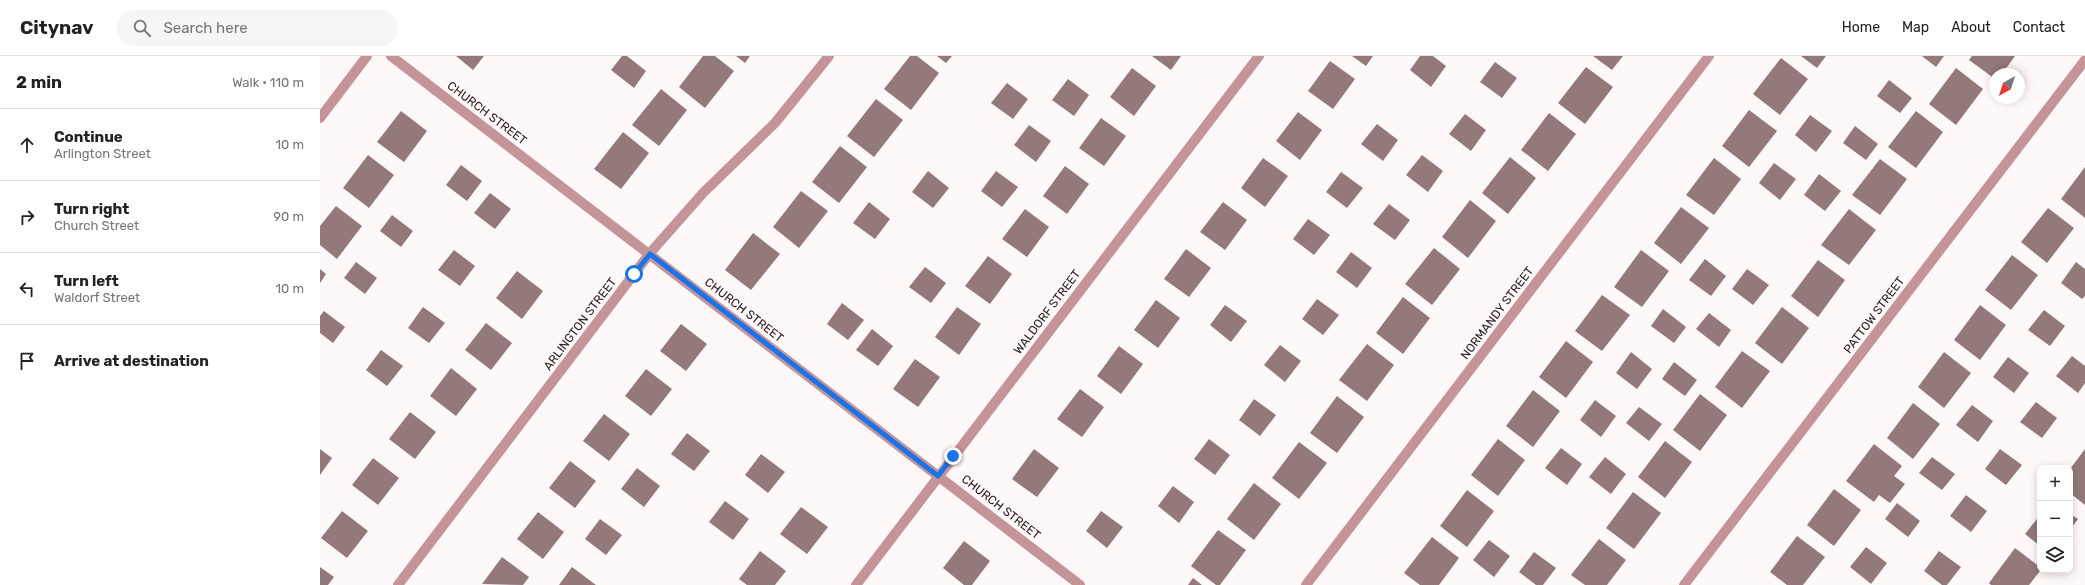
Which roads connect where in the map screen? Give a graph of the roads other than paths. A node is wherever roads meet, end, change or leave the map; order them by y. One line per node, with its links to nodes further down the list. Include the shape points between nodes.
1 (367, 56): 7 (street)
2 (391, 56): 8 (street, CHURCH STREET)
3 (828, 56): 8 (street, ARLINGTON STREET, via 775,123 703,193)
4 (1259, 56): 9 (street, WALDORF STREET)
5 (1709, 56): 13 (street, NORMANDY STREET)
6 (2085, 60): 14 (street, PATTOW STREET)
7 (320, 118)
8 (650, 254): 9 (street, CHURCH STREET); 10 (street, ARLINGTON STREET)
9 (938, 476): 11 (street, WALDORF STREET); 12 (street, CHURCH STREET)
10 (398, 585)
11 (856, 585)
12 (1080, 585)
13 (1306, 585)
14 (1684, 585)

